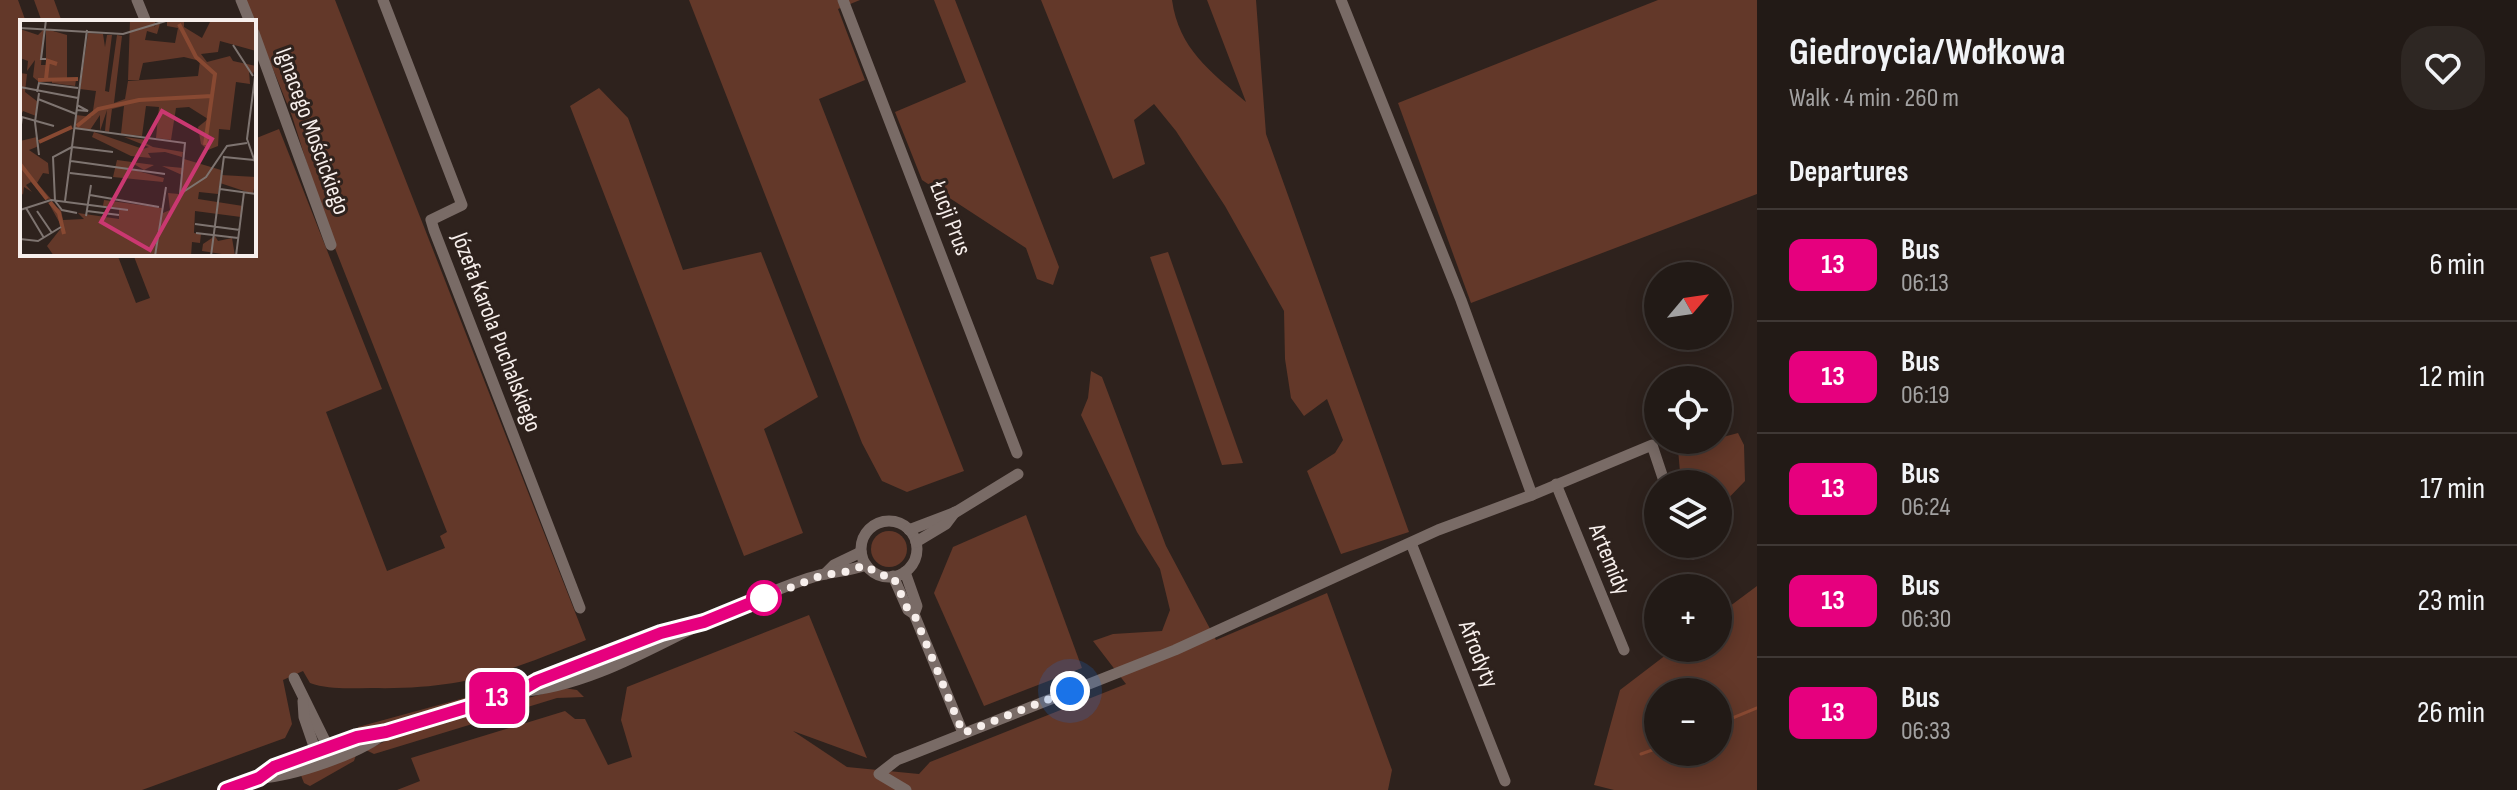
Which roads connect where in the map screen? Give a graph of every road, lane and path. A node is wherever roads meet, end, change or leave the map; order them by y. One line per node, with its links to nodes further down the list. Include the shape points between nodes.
1 (137, 0): 6 (street)
2 (241, 0): 7 (street)
3 (383, 0): 23 (street, Józefa Karola Puchalskiego, via 462,205 431,220 434,230)
4 (843, 0): 10 (street, Łucji Prus)
5 (1341, 0): 14 (street)
6 (145, 20)
7 (249, 20)
8 (256, 39): 9 (street, Ignacego Mościckiego)
9 (331, 245)
10 (1017, 453)
11 (1660, 470): 13 (street, via 1652,445)
12 (1018, 474): 15 (street)
13 (1556, 484): 14 (street); 24 (street, Artemidy)
14 (1532, 495): 18 (street)
15 (956, 512): 16 (street); 17 (street)
16 (909, 530): 17 (street); 19 (street, via 894,522 877,524 864,537)
17 (916, 542): 22 (street, via 915,559)
18 (1411, 543): 27 (street, via 1175,650); 30 (street, Afrodyty)
19 (861, 552): 20 (street); 21 (street)
20 (866, 565): 21 (street); 22 (street, via 878,575)
21 (825, 574): 28 (street, via 704,622 678,627 584,670 386,732 365,746)
22 (899, 574): 27 (street, via 917,606 914,614)
23 (580, 608)
24 (1624, 650)
25 (294, 678): 26 (street)
26 (303, 701): 28 (street, via 314,713); 29 (street)
27 (963, 733): 32 (street, via 897,760 879,774)
28 (330, 752): 29 (street)
29 (317, 757): 31 (street, via 278,777)
30 (1505, 781)
31 (226, 790)
32 (906, 790)

